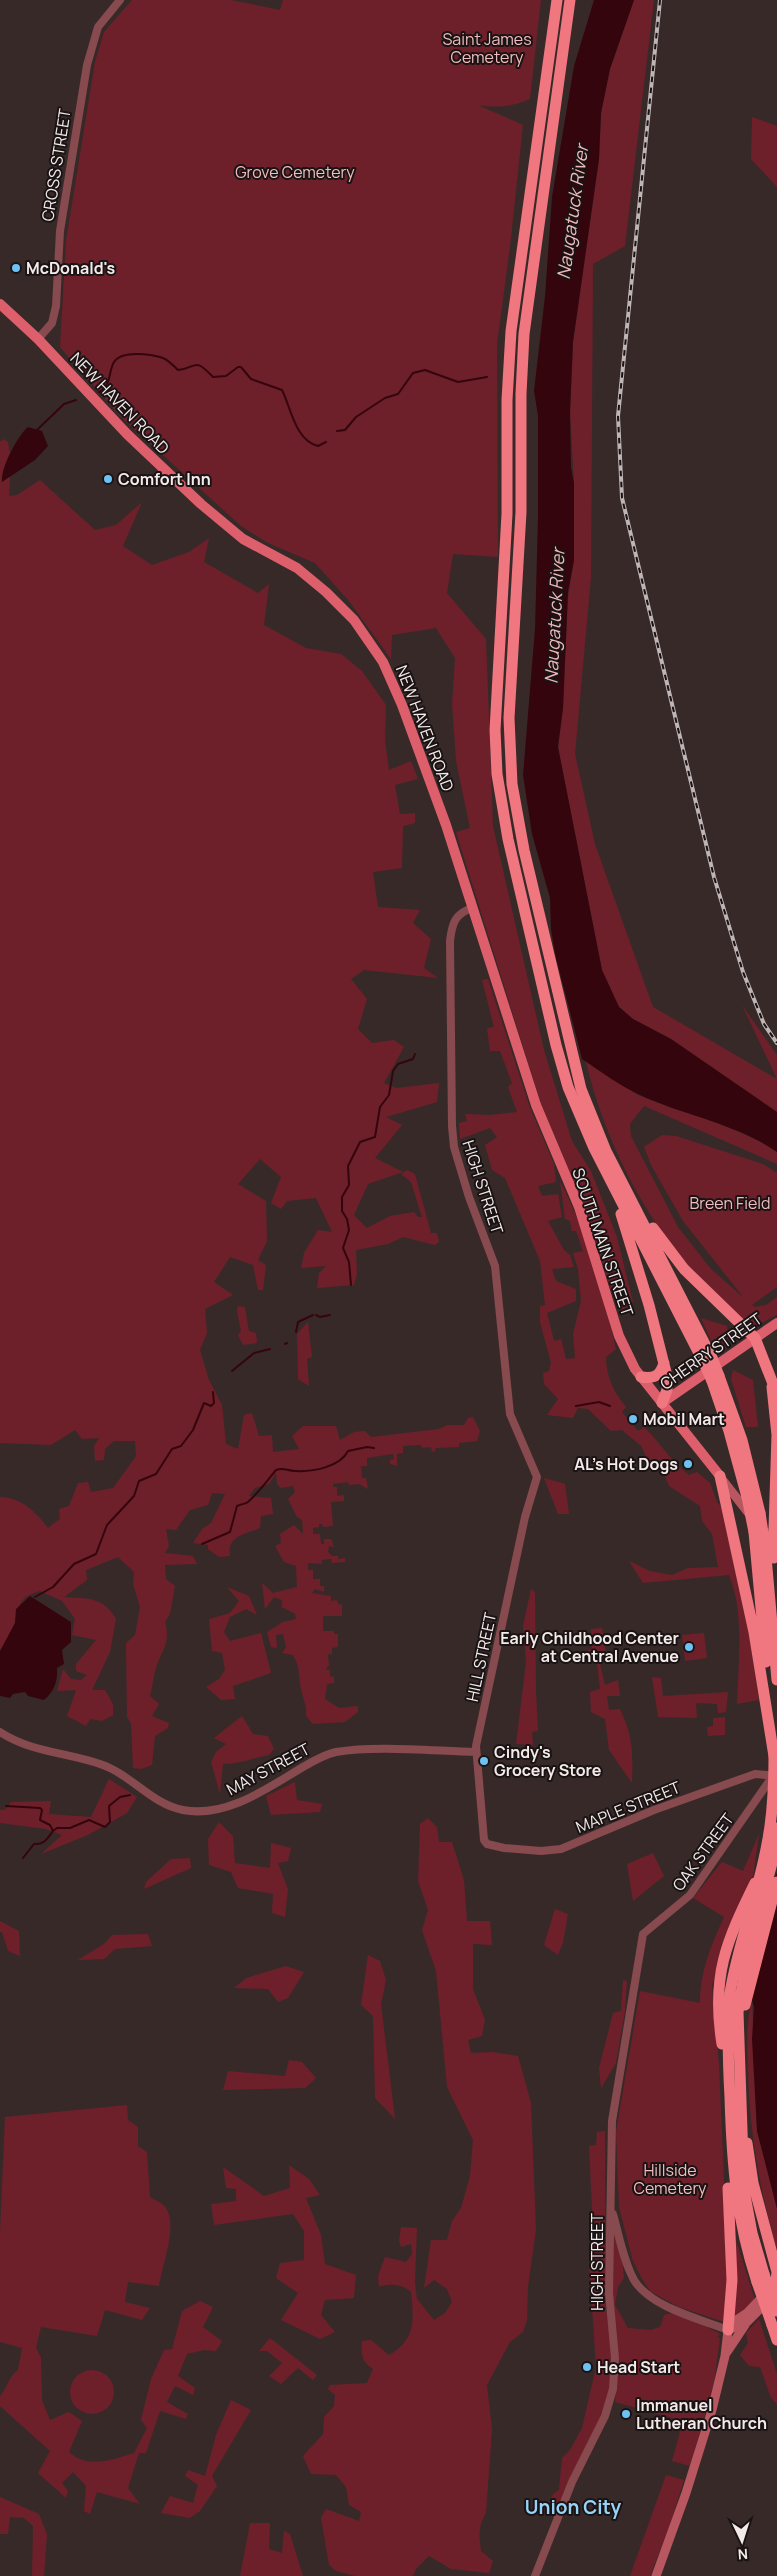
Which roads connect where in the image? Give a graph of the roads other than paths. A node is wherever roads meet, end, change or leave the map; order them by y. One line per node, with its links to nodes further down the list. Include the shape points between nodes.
1 (120, 0): 7 (street, CROSS STREET, via 98,27 86,65 60,231 56,306 52,323)
2 (555, 0): 11 (highway, via 511,331 507,392 507,514 495,752 503,818 556,1045 576,1108)
3 (570, 0): 5 (highway)
4 (575, 0): 5 (highway)
5 (564, 41): 10 (highway, via 524,334 521,512 509,740 515,806 569,1046 588,1110)
6 (0, 304): 7 (main road, NEW HAVEN ROAD)
7 (38, 339): 8 (main road, NEW HAVEN ROAD, via 127,434 201,504 243,539 297,568 354,620 395,686)
8 (464, 878): 9 (main road, SOUTH MAIN STREET)
9 (472, 908): 17 (main road, SOUTH MAIN STREET, via 536,1105 579,1206 619,1336); 22 (street, HIGH STREET, via 455,918 449,947 454,1147 495,1266 510,1414)
10 (606, 1151): 13 (highway, via 675,1259); 14 (highway)
11 (609, 1176): 14 (highway); 15 (highway)
12 (777, 1323): 13 (main road, CHERRY STREET)
13 (755, 1338): 16 (highway); 20 (main road, CHERRY STREET)
14 (708, 1360): 18 (highway, bridge)
15 (664, 1363): 17 (highway, via 655,1378); 20 (highway, via 668,1384)
16 (770, 1376): 19 (highway); 23 (highway, bridge, via 777,1436)
17 (642, 1377): 20 (main road, SOUTH MAIN STREET)
18 (716, 1379): 23 (highway, bridge, via 742,1440); 27 (highway, bridge, via 754,1532)
19 (777, 1394)
20 (662, 1403): 21 (main road, SOUTH MAIN STREET)
21 (720, 1476): 23 (main road, SOUTH MAIN STREET); 27 (highway, via 754,1632)
22 (537, 1478): 26 (street, HILL STREET, via 525,1517)
23 (772, 1551): 24 (highway)
24 (777, 1680)
25 (0, 1732): 26 (street, MAY STREET, via 42,1752 106,1766 166,1805 193,1811 216,1809 240,1801 335,1752)
26 (476, 1752): 30 (street, HILL STREET, via 481,1825)
27 (774, 1756): 34 (highway, bridge, via 767,1845 738,1952)
28 (775, 1775): 30 (street, MAPLE STREET, via 755,1774 646,1813 561,1849 541,1851); 33 (street, OAK STREET, via 690,1895)
29 (777, 1828): 35 (highway, via 729,1939 721,1967 718,2009)
30 (487, 1844)
31 (777, 1844): 34 (highway)
32 (777, 1882): 34 (highway)
33 (643, 1934): 38 (street, HIGH STREET, via 612,2121)
34 (739, 1995): 35 (highway, via 728,2033); 36 (highway)
35 (729, 2090): 37 (highway)
36 (739, 2101): 39 (highway, via 744,2190); 40 (highway, via 753,2183 776,2272)
37 (730, 2124): 39 (highway, via 738,2213); 43 (highway, via 728,2179 732,2280)
38 (610, 2205): 43 (street, via 628,2265 639,2287 663,2304); 46 (street, HIGH STREET, via 609,2293 615,2358 610,2403 572,2482)
39 (761, 2278): 41 (highway, bridge); 44 (highway, bridge)
40 (775, 2290): 42 (main road); 43 (main road, via 767,2292)
41 (777, 2311)
42 (748, 2322): 43 (main road); 45 (main road)
43 (728, 2330): 45 (main road)
44 (777, 2340)
45 (725, 2356): 47 (main road, via 705,2433)
46 (535, 2576)
47 (656, 2576)

